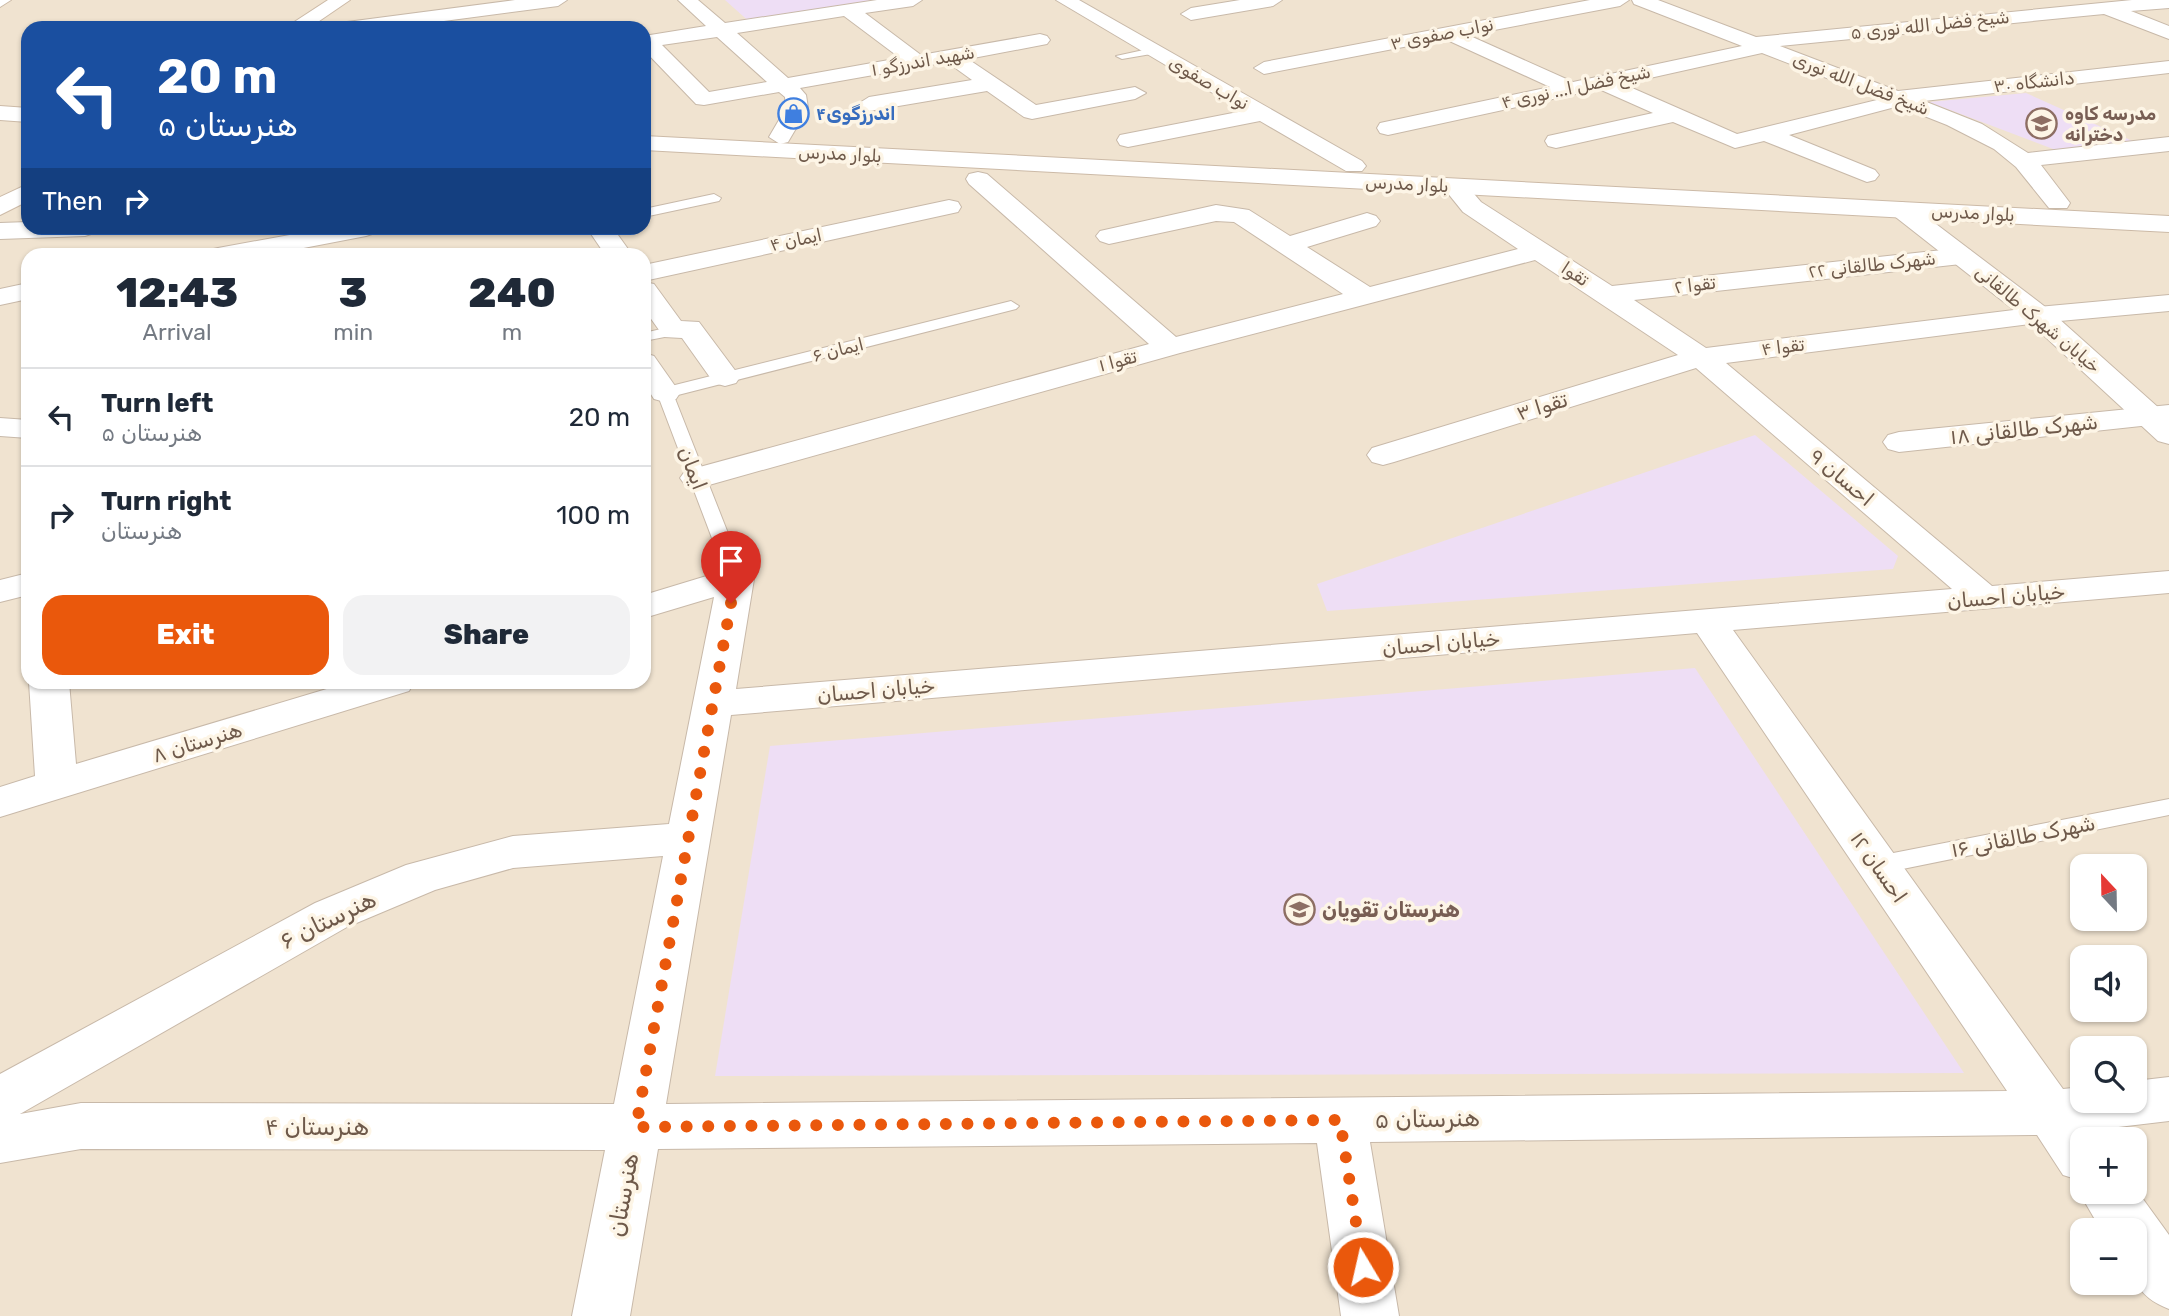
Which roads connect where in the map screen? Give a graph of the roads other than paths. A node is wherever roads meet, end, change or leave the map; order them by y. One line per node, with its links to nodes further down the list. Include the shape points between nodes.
1 (341, 0): 15 (street)
2 (558, 0): 16 (street)
3 (687, 0): 18 (street)
4 (711, 0): 17 (street)
5 (913, 0): 13 (street)
6 (1065, 0): 25 (street, نواب صفوی)
7 (1273, 0): 14 (street)
8 (1620, 0): 19 (street, نواب صفوی ۳); 23 (street, شیخ فضل الله نوری)
9 (1641, 0): 23 (street, شیخ فضل الله نوری)
10 (2087, 0): 12 (street)
11 (2169, 2): 12 (street, شیخ فضل‌ الله نوری ۵)
12 (2107, 8): 20 (street); 23 (street, شیخ فضل‌ الله نوری ۵)
13 (848, 10): 17 (street); 28 (street)
14 (1191, 14)
15 (306, 21)
16 (400, 21)
17 (743, 27): 18 (street); 41 (street)
18 (722, 30): 22 (street); 41 (street)
19 (1447, 33): 30 (street, نواب صفوی ۳); 35 (street)
20 (2169, 33)
21 (1040, 40): 26 (street, شهید اندرزگو ۱)
22 (651, 41)
23 (1755, 46): 33 (street, شیخ فضل ا... نوری ۴); 39 (street, شیخ فضل الله نوری)
24 (651, 48): 31 (street)
25 (1153, 51): 27 (lane); 44 (street, نواب صفوی)
26 (951, 56): 28 (street, شهید اندرزگو ۱); 34 (street)
27 (1122, 57)
28 (918, 62): 41 (street, شهید اندرزگو ۱)
29 (2169, 67): 39 (street, دانشگاه ۳۰)
30 (1264, 68)
31 (674, 69): 32 (street); 41 (street, via 704,99)
32 (651, 73)
33 (1601, 82): 35 (street, شیخ فضل ا... نوری ۴); 45 (street, دانشگاه ۳۰)
34 (988, 84): 36 (street, via 1032,112); 40 (street)
35 (1570, 88): 46 (street, شیخ فضل ا... نوری ۴)
36 (1135, 93)
37 (0, 96): 38 (street)
38 (21, 98)
39 (1893, 101): 48 (street, دانشگاه ۳۰); 54 (street, شیخ فضل الله نوری, via 1997,139); 61 (street, شیخ فضل الله نوری, via 1977,140 2003,160)
40 (869, 104)
41 (809, 110): 49 (street, بلوار مدرس); 49 (street, via 795,95 797,108); 55 (street, بلوار مدرس)
42 (0, 113): 43 (street)
43 (21, 114)
44 (1262, 114): 50 (street); 55 (street, نواب صفوی)
45 (1674, 114): 48 (street, دانشگاه ۳۰, via 1735,141); 51 (street)
46 (1388, 128)
47 (651, 130): 49 (street, بلوار مدرس)
48 (1768, 134): 56 (street)
49 (780, 137)
50 (1128, 140)
51 (1556, 141)
52 (651, 144): 58 (street, بلوار مدرس)
53 (2169, 144): 54 (street)
54 (2026, 160): 62 (street, شیخ فضل الله نوری)
55 (1354, 166): 61 (street, بلوار مدرس)
56 (1867, 175)
57 (978, 179): 89 (street)
58 (1454, 186): 66 (street, بلوار مدرس); 76 (street, تقوا, via 1472,207)
59 (21, 195): 64 (street)
60 (714, 198): 67 (lane)
61 (2033, 201): 62 (street, بلوار مدرس)
62 (2058, 203): 65 (street, بلوار مدرس)
63 (949, 207): 78 (street, ایمان ۴)
64 (0, 208)
65 (2169, 208)
66 (1902, 210): 69 (street, بلوار مدرس); 77 (street, خیابان شهرک طالقانی)
67 (651, 212)
68 (1367, 221): 74 (street)
69 (2169, 224)
70 (21, 230): 71 (street)
71 (0, 231)
72 (325, 235): 75 (street)
73 (1110, 236): 74 (street, via 1228,212)
74 (1286, 245): 82 (street)
75 (259, 248)
76 (1540, 251): 81 (street, تقوا); 82 (street, تقوا ۱)
77 (1961, 256): 79 (street, شهرک طالقانی ۲۲); 86 (street, خیابان شهرک طالقانی)
78 (651, 271)
79 (1782, 274): 81 (street, تقوا ۲)
80 (21, 292): 83 (street)
81 (1608, 295): 90 (street, تقوا)
82 (1365, 296): 89 (street, تقوا ۱)
83 (0, 297)
84 (2169, 303): 86 (street, تقوا ۴)
85 (1011, 306): 91 (lane, ایمان ۶)
86 (2038, 315): 90 (street, تقوا ۴); 93 (street, خیابان شهرک طالقانی)
87 (651, 340): 91 (street, ایمان, via 690,328)
88 (651, 344): 92 (street, ایمان)
89 (1170, 347): 98 (street, تقوا ۱)
90 (1701, 357): 97 (street, تقوا ۳); 103 (street, احسان ۹)
91 (726, 377): 92 (lane, ایمان ۶)
92 (664, 393): 98 (lane, ایمان)
93 (2163, 422): 96 (street, شهرک طالقانی ۱۸)
94 (0, 427): 95 (street)
95 (21, 428)
96 (1899, 442)
97 (1383, 454)
98 (697, 478): 99 (lane, ایمان)
99 (736, 579): 104 (street); 108 (street, هنرستان)
100 (2169, 582): 103 (street, خیابان احسان)
101 (21, 586): 102 (street)
102 (0, 591)
103 (1983, 598): 105 (street, خیابان احسان)
104 (651, 605)
105 (1707, 621): 108 (street, خیابان احسان); 113 (street, احسان ۱۲)
106 (50, 689): 109 (street)
107 (372, 689): 109 (street, هنرستان ۸)
108 (713, 704): 112 (street, هنرستان)
109 (57, 785): 110 (street, هنرستان ۸)
110 (0, 802)
111 (2169, 807): 113 (lane, شهرک طالقانی ۱۶)
112 (689, 838): 114 (street, هنرستان ۶, via 513,852 422,877 331,915); 118 (street, هنرستان)
113 (1878, 865): 116 (street, احسان ۱۲)
114 (0, 1099)
115 (2169, 1099): 116 (street, هنرستان ۵)
116 (2051, 1113): 117 (street, هنرستان ۵); 120 (street, احسان ۱۲)
117 (1340, 1120): 118 (street, هنرستان ۵); 124 (street)
118 (636, 1127): 119 (street, هنرستان ۴, via 81,1126); 123 (street, هنرستان)
119 (0, 1140)
120 (2070, 1141)
121 (2147, 1251): 122 (street)
122 (2169, 1282)
123 (601, 1316)
124 (1370, 1316)

